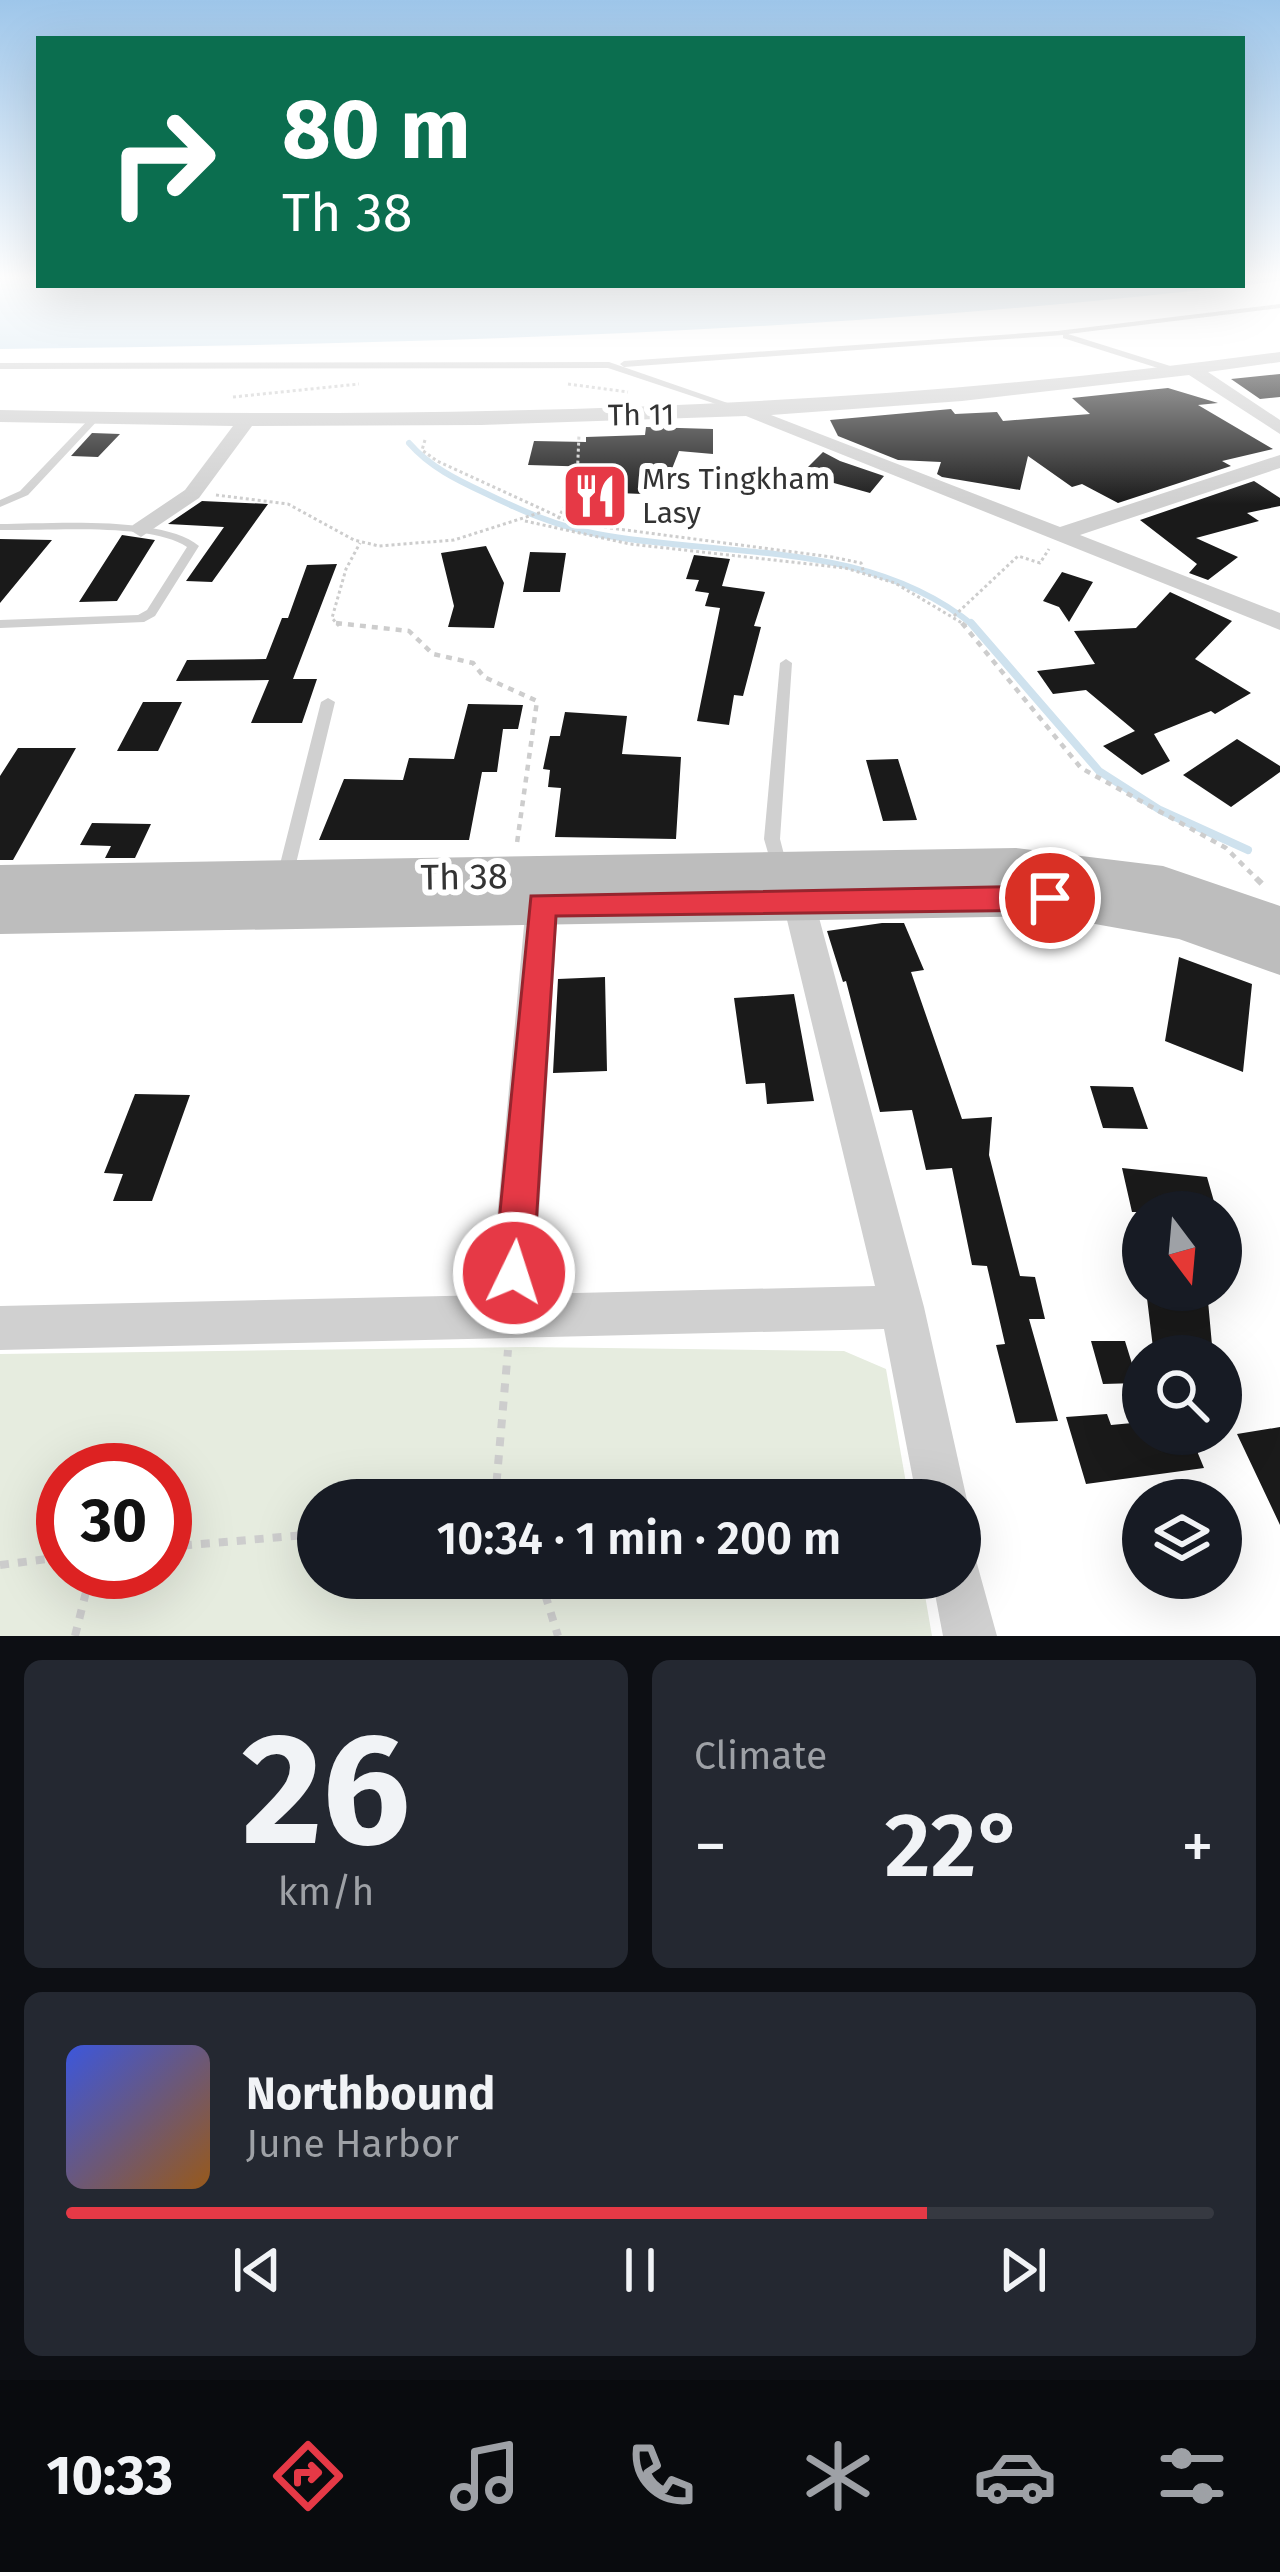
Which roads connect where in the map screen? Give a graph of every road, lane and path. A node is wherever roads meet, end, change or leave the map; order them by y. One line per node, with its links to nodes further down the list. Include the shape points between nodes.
1 (792, 351): 4 (lane)
2 (1120, 351): 6 (lane)
3 (1280, 357): 6 (street, Th 11)
4 (609, 364): 5 (lane); 11 (lane)
5 (0, 366)
6 (1187, 371): 11 (street, Th 11); 17 (street)
7 (373, 383): 10 (path)
8 (567, 384): 9 (path)
9 (645, 394)
10 (215, 400)
11 (747, 412): 13 (street, Th 11); 26 (street)
12 (0, 416): 14 (street, Th 11)
13 (579, 416): 15 (street, Th 11); 22 (path, via 577,482)
14 (95, 418): 16 (street, Th 11); 20 (lane, via 24,493)
15 (437, 419): 16 (street, Th 11); 21 (path, via 422,450)
16 (247, 420): 19 (street)
17 (1280, 428)
18 (1280, 460): 26 (street)
19 (192, 494): 25 (street); 27 (path, via 300,507)
20 (0, 504)
21 (541, 513): 22 (path); 23 (path)
22 (558, 519): 28 (path)
23 (527, 521): 27 (path, via 444,540); 29 (path, via 630,544)
24 (0, 527): 25 (lane)
25 (141, 530): 33 (lane, via 181,534 193,546 151,613 127,622)
26 (1059, 535): 31 (path, via 1040,563 1018,556); 32 (street)
27 (360, 543): 39 (path, via 332,619 338,626 409,632 434,654 473,663 484,677 536,700)
28 (741, 545): 29 (path); 30 (path, via 861,565)
29 (739, 555): 30 (path)
30 (864, 573): 31 (path)
31 (954, 616): 40 (path, via 1000,661 1081,768 1226,848)
32 (1280, 622)
33 (0, 624)
34 (786, 663): 38 (lane, via 772,838)
35 (328, 702): 36 (lane)
36 (284, 879): 37 (street, Th 38); 39 (street, Th 38)
37 (0, 883)
38 (788, 883): 39 (street, Th 38); 40 (street, Th 38, via 1016,866); 42 (street, Th 38, via 1050,898 1181,920); 43 (street)
39 (528, 890): 41 (street, Th 38); 44 (street)
40 (1272, 905)
41 (0, 915)
42 (1280, 955)
43 (902, 1307): 44 (street); 47 (street)
44 (510, 1319): 45 (street); 46 (path)
45 (0, 1328)
46 (497, 1479)
47 (938, 1479)
48 (297, 1536): 49 (path)
49 (192, 1545)
50 (36, 1560): 51 (path)
51 (0, 1565)
52 (84, 1599): 55 (path)
53 (547, 1599): 56 (path)
54 (962, 1599): 57 (street)
55 (75, 1636)
56 (558, 1636)
57 (970, 1636)

